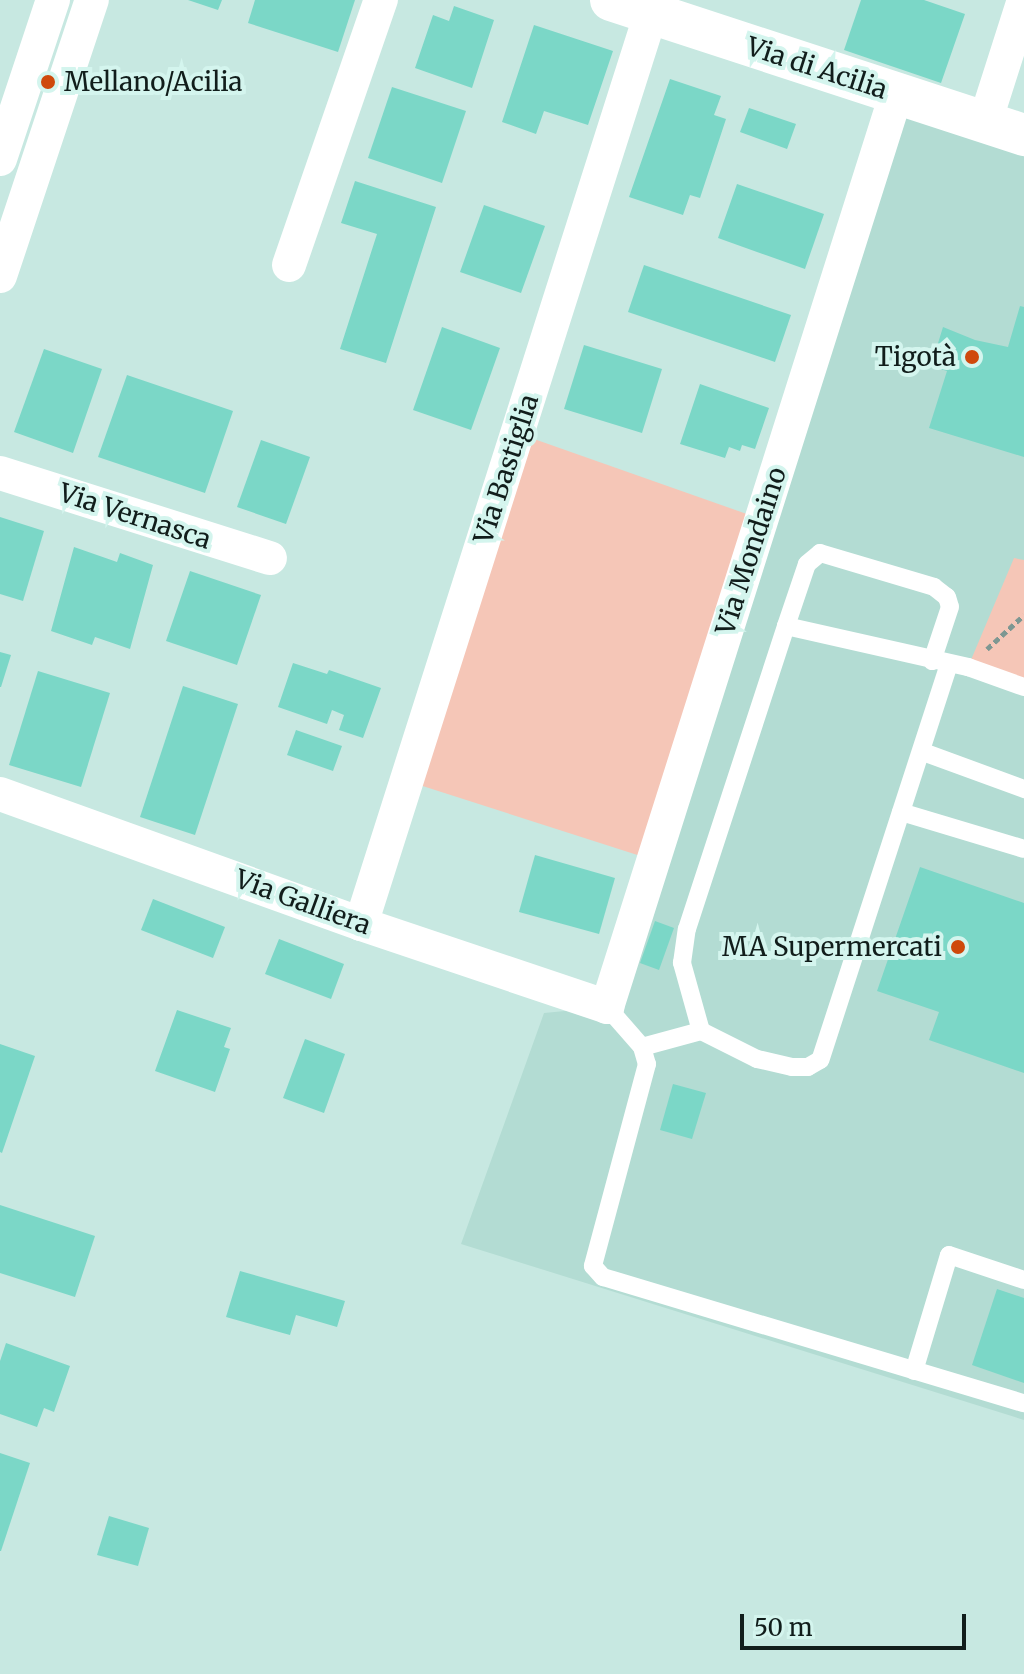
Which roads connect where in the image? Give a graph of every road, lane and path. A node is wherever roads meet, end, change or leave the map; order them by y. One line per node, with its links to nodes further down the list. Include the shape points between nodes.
1 (53, 0): 8 (street)
2 (92, 0): 10 (street)
3 (381, 0): 13 (street)
4 (611, 0): 6 (street, Via di Acilia)
5 (1024, 0): 9 (street)
6 (651, 13): 7 (street, Via di Acilia); 27 (street, Via Bastiglia)
7 (896, 95): 9 (street, Via di Acilia); 28 (street, Via Mondaino)
8 (13, 120): 10 (street); 12 (street)
9 (985, 122): 11 (street, Via di Acilia)
10 (48, 132): 14 (street)
11 (1024, 135)
12 (0, 159)
13 (289, 265)
14 (0, 276)
15 (0, 473): 16 (street, Via Vernasca)
16 (270, 558)
17 (1024, 615): 20 (path)
18 (786, 626): 19 (lane); 19 (lane, via 807,564 820,553 934,587 947,597 950,607); 29 (lane, via 687,929 682,963)
19 (940, 662): 20 (lane); 22 (lane)
20 (968, 667): 21 (lane)
21 (1024, 687)
22 (923, 752): 23 (lane); 25 (lane)
23 (1024, 789)
24 (0, 794): 27 (street, Via Galliera)
25 (901, 812): 26 (lane); 29 (lane, via 820,1060 792,1067 757,1059)
26 (1024, 849)
27 (361, 924): 28 (street, Via Galliera)
28 (607, 1007): 30 (lane)
29 (701, 1031): 30 (lane)
30 (642, 1047): 32 (lane, via 647,1064 593,1266 603,1277)
31 (1024, 1280): 32 (lane, via 949,1255)
32 (914, 1371): 33 (lane)
33 (1024, 1403)

